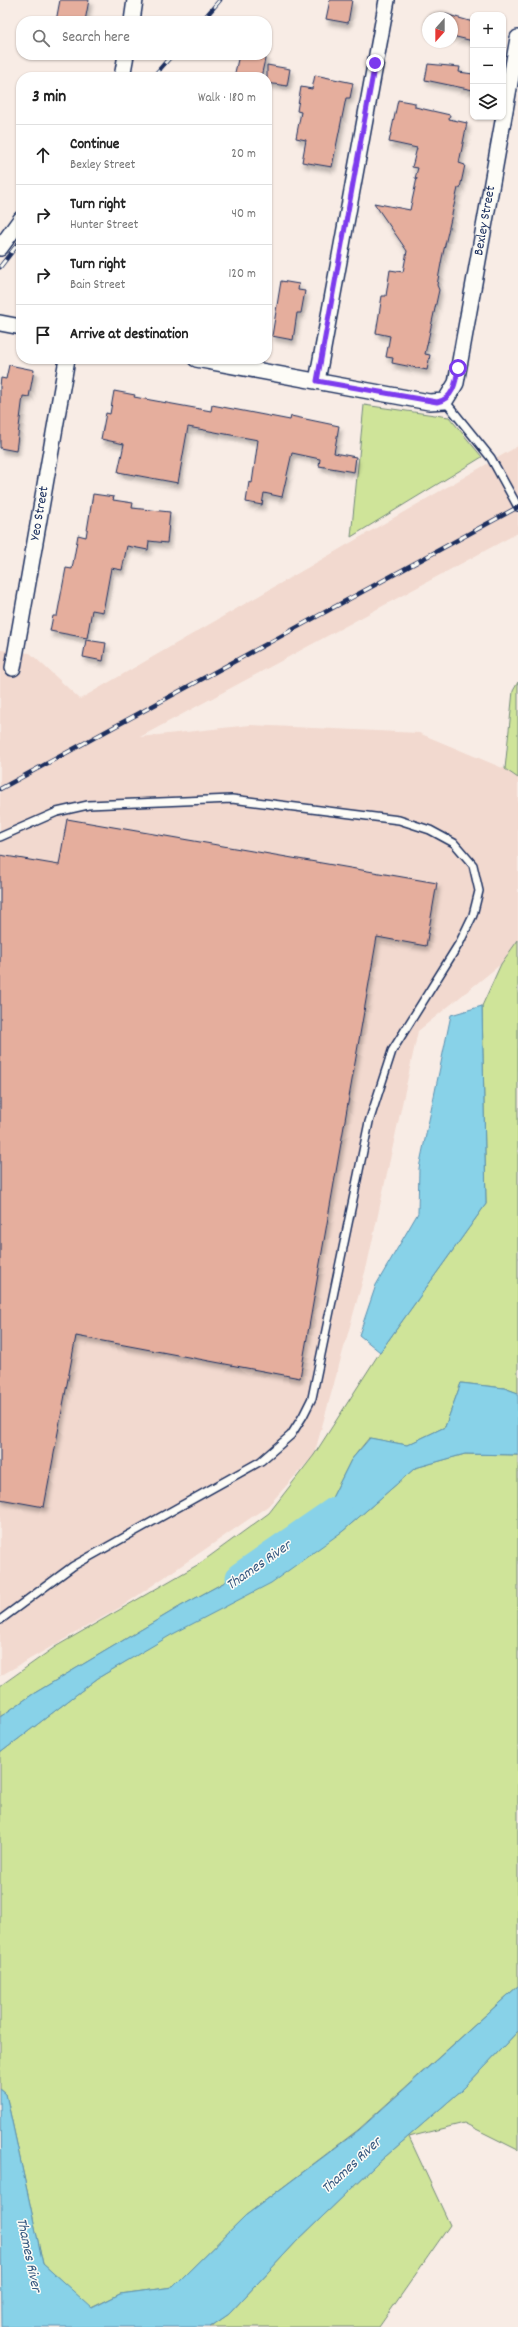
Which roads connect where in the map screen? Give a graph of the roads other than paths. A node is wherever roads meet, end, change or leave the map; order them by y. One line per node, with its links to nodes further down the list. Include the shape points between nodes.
1 (135, 0): 3 (street)
2 (387, 0): 13 (street)
3 (133, 16)
4 (518, 38): 14 (street, Bexley Street, via 456,383)
5 (125, 60): 6 (street)
6 (123, 72)
7 (16, 226): 8 (street)
8 (0, 248)
9 (0, 323): 10 (street)
10 (16, 326)
11 (66, 364): 16 (street, Yeo Street)
12 (224, 364): 13 (street)
13 (317, 381): 14 (street, via 429,402)
14 (445, 401): 15 (lane, via 491,458)
15 (518, 507)
16 (13, 668)
17 (0, 837): 18 (lane, via 58,812 88,805 232,799 262,802 400,820 430,830 454,843 474,865 479,891 473,915 460,942 392,1051 382,1078 369,1122 312,1398 304,1416 291,1435 261,1461 74,1566)
18 (0, 1620)

